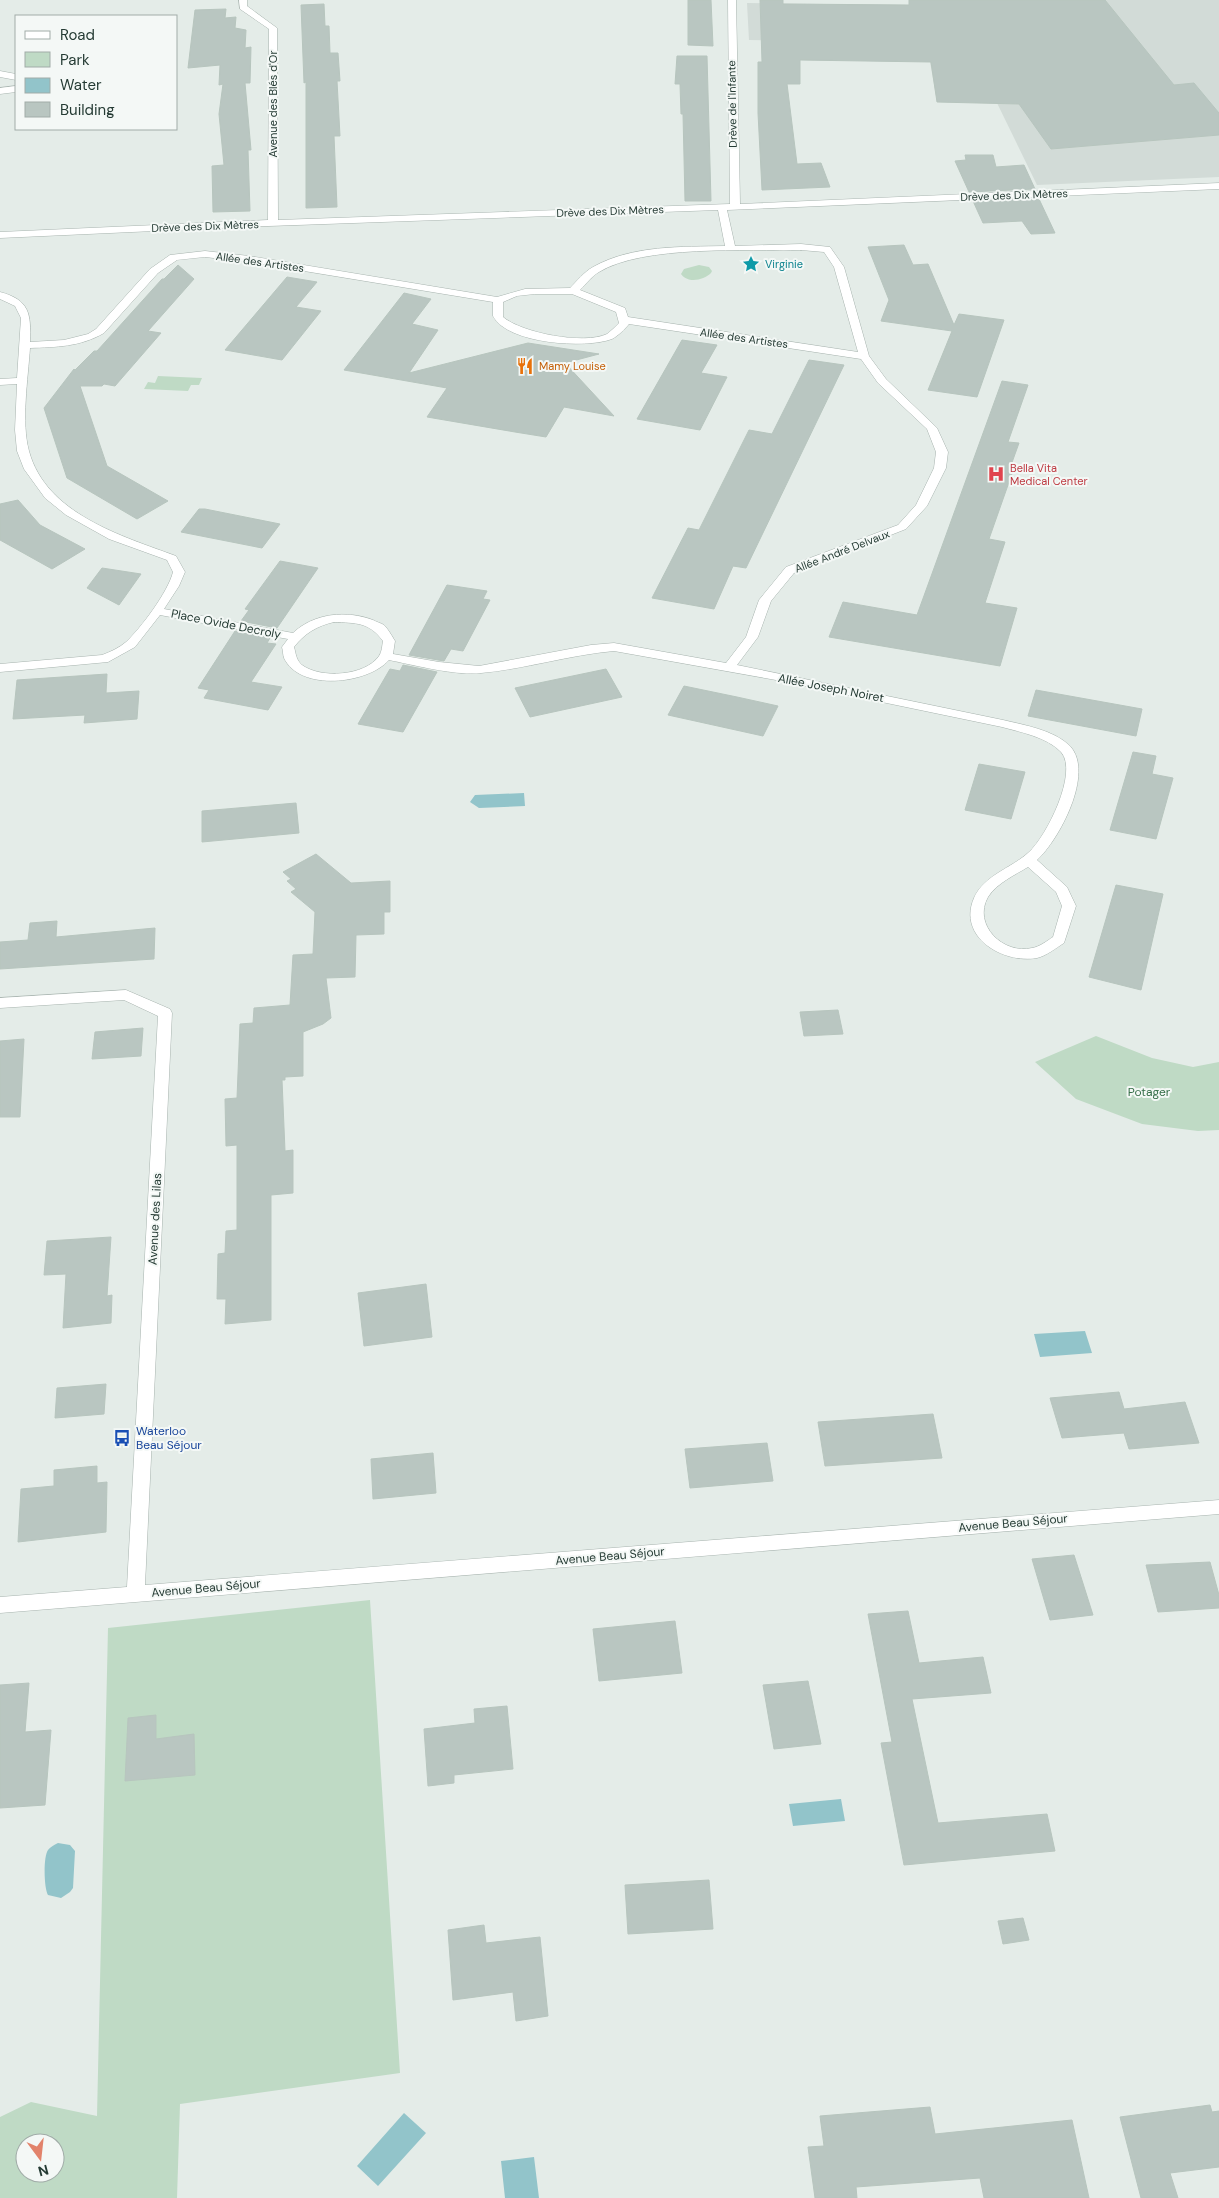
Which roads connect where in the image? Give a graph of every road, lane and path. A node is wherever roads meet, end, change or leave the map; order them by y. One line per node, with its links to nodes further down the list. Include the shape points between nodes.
1 (243, 0): 10 (street, Avenue des Blés d'Or, via 243,8 273,28)
2 (732, 0): 9 (street, Drève de l'Infante)
3 (0, 74): 4 (street)
4 (15, 77)
5 (15, 89): 6 (street)
6 (0, 91)
7 (1219, 186): 9 (street, Drève des Dix Mètres)
8 (722, 207): 9 (street, Drève des Dix Mètres); 10 (street, Drève des Dix Mètres); 12 (street)
9 (735, 207)
10 (273, 223): 11 (street, Drève des Dix Mètres)
11 (0, 235)
12 (731, 248): 13 (street, via 618,259 595,271); 18 (street, Allée André Delvaux, via 801,246 827,249 839,267)
13 (573, 292): 15 (street, Allée des Artistes, via 532,291 509,294); 16 (street, Allée des Artistes, via 621,310)
14 (0, 295): 17 (street, via 14,300 24,312)
15 (498, 300): 16 (street, via 496,311 500,320 510,327 528,335 559,340 608,337 624,324); 17 (street, Allée des Artistes, via 205,254 174,257 154,271 90,337 71,343)
16 (624, 320): 18 (street, Allée des Artistes)
17 (24, 345): 19 (street)
18 (864, 356): 24 (street, Allée André Delvaux, via 882,380 932,428 942,452 940,468 921,506 902,527 790,570 764,600 752,637)
19 (22, 381): 20 (street); 21 (street, via 20,430 23,452 43,489 84,522 113,537 172,558 176,564 179,572 177,581)
20 (0, 382)
21 (156, 611): 22 (street, Place Ovide Decroly); 25 (street, via 131,644 104,659)
22 (295, 637): 23 (street, Place Ovide Decroly, via 311,624 334,618 359,619 379,627 389,641); 23 (street, Place Ovide Decroly, via 288,647 290,659 300,669 317,676 357,675 374,667)
23 (386, 656): 24 (street, Allée Joseph Noiret, via 478,670 614,647)
24 (730, 667): 26 (street, Allée Joseph Noiret, via 1012,727 1062,746 1070,754 1073,768 1068,797 1058,824)
25 (0, 668)
26 (1029, 860): 26 (street, Allée Joseph Noiret, via 1062,890 1069,906 1059,940 1036,953 1018,954 993,946 978,926 978,914 981,897 996,882)
27 (0, 1004): 29 (street, Avenue des Lilas, via 126,995 164,1013)
28 (1219, 1507): 29 (street, Avenue Beau Séjour)
29 (136, 1594): 30 (street, Avenue Beau Séjour)
30 (0, 1605)

